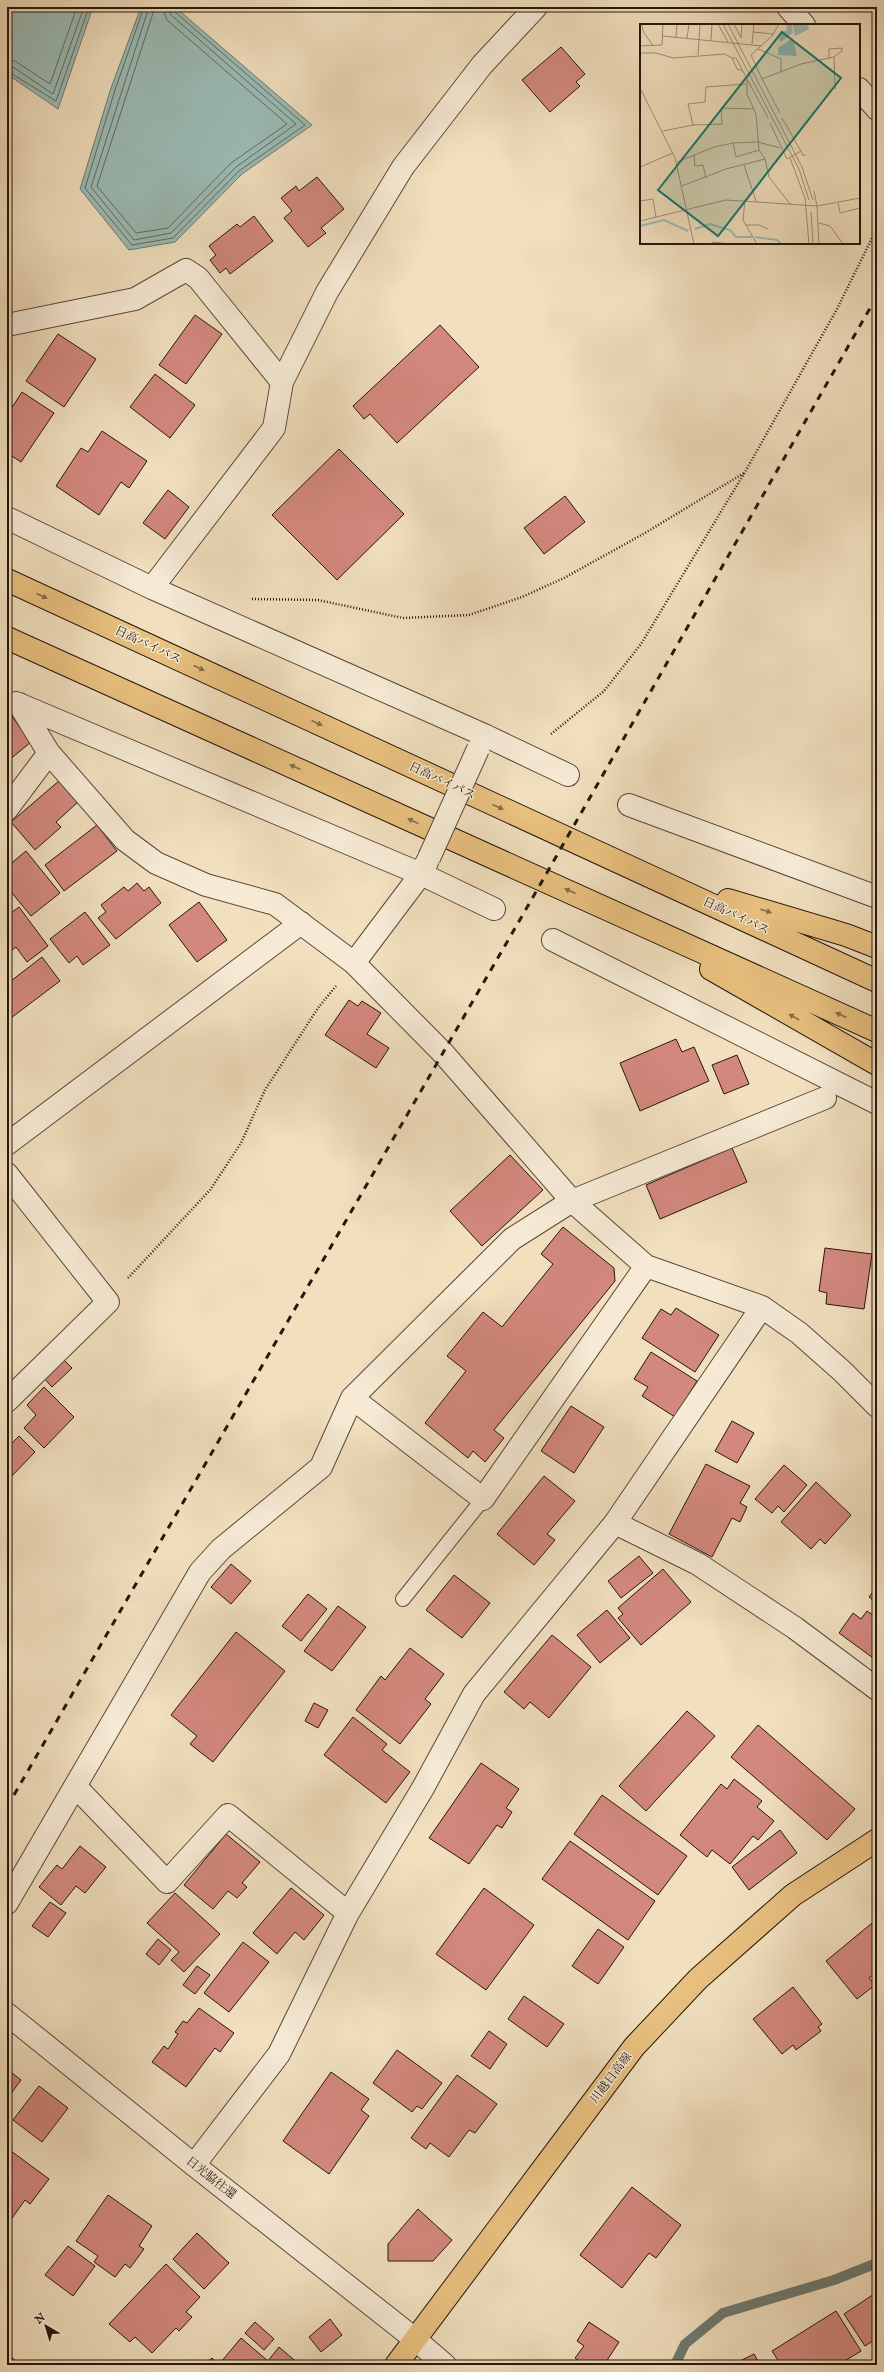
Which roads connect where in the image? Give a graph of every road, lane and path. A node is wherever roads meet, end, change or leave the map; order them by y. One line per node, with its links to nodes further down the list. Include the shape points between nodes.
1 (536, 7): 8 (street, via 482,65 403,167 327,292)
2 (788, 7): 3 (street)
3 (803, 24)
4 (860, 89): 5 (street)
5 (877, 109)
6 (877, 228): 9 (path, via 837,309)
7 (7, 325): 8 (street, via 135,299 186,270 198,278)
8 (282, 382): 12 (street, via 274,428)
9 (745, 472): 13 (path, via 645,533 564,578 522,597 469,615 403,618 318,600 282,598 253,599); 18 (path, via 641,644 604,691)
10 (7, 518): 12 (street)
11 (7, 580): 23 (main road, 日高バイパス, one-way to 23)
12 (152, 588): 13 (street)
13 (208, 614): 16 (street)
14 (7, 638): 25 (main road, one-way to 14)
15 (13, 702): 17 (street); 22 (street)
16 (481, 742): 18 (street); 22 (street, bridge)
17 (49, 753): 21 (street); 27 (street, via 125,840 156,863 206,885 274,904)
18 (526, 755): 19 (street)
19 (568, 775)
20 (629, 805): 24 (street)
21 (7, 809)
22 (425, 866): 26 (street); 30 (street)
23 (648, 876): 29 (main road, one-way to 29, via 846,935); 31 (main road, 日高バイパス)
24 (877, 897)
25 (597, 903): 32 (main road, one-way to 25); 33 (main road, one-way to 25)
26 (494, 909)
27 (301, 923): 30 (street); 36 (street)
28 (553, 940): 35 (street)
29 (877, 947)
30 (354, 963): 38 (street, via 443,1053); 40 (path, via 318,1008 265,1090 241,1143 210,1190)
31 (877, 981)
32 (877, 1031)
33 (877, 1064)
34 (825, 1098): 38 (street)
35 (877, 1103)
36 (7, 1144)
37 (7, 1174): 40 (street)
38 (572, 1201): 39 (street); 42 (street, via 512,1239)
39 (646, 1266): 41 (street); 45 (street)
40 (108, 1302): 43 (street)
41 (762, 1307): 44 (street, via 805,1338 842,1370); 46 (street)
42 (352, 1398): 45 (street); 49 (street, via 321,1467 221,1549 200,1572)
43 (7, 1401)
44 (877, 1406)
45 (483, 1499): 47 (lane)
46 (615, 1523): 48 (street, via 698,1564 795,1628); 52 (street, via 474,1694 423,1788)
47 (403, 1599)
48 (877, 1689)
49 (76, 1787): 51 (street); 52 (street, via 166,1882 228,1815)
50 (877, 1840): 55 (main road, 川越日高線, via 793,1895 698,1979 634,2047)
51 (7, 1903)
52 (348, 1913): 54 (street, via 280,2054)
53 (7, 2014): 54 (street, 日光脇往還)
54 (194, 2165): 55 (street, 日光脇往還)
55 (416, 2340): 56 (main road, 川越日高線); 57 (street, 日光脇往還)
56 (396, 2365)
57 (445, 2365)

